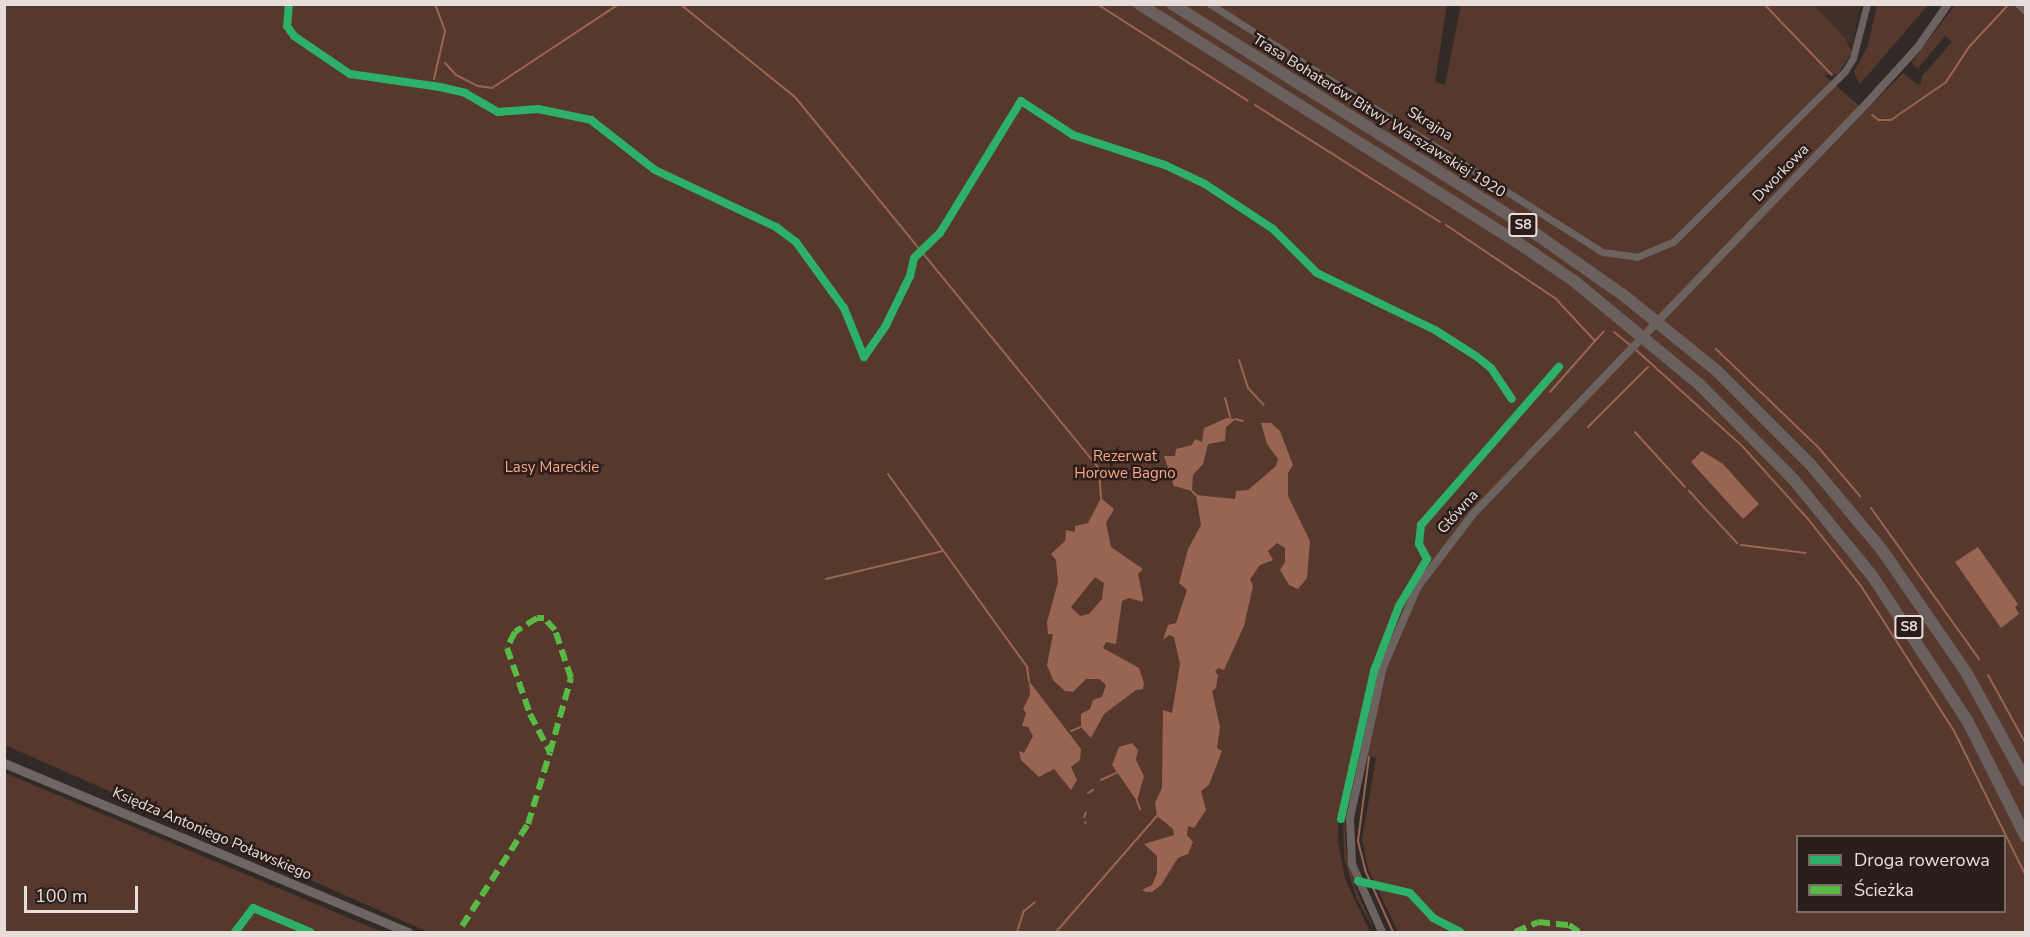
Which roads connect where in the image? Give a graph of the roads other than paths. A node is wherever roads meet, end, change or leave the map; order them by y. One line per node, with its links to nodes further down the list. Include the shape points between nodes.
1 (1139, 4): 12 (highway, S8, via 1574,281 1669,357 1758,441 1843,538 1909,627 1967,720)
2 (1172, 4): 11 (highway, Trasa Bohaterów Bitwy Warszawskiej 1920 / S8, via 1501,210 1609,284 1716,370 1837,494 1937,626)
3 (1210, 4): 8 (street, Skrajna, via 1603,252)
4 (1867, 4): 8 (street, Dworkowa, via 1853,58 1845,71 1673,242)
5 (1948, 4): 9 (street, Dworkowa, via 1888,80)
6 (2018, 4): 7 (street)
7 (2025, 12)
8 (1636, 257)
9 (1626, 354): 14 (street, Główna, via 1443,549 1397,629 1371,707 1349,829 1356,876)
10 (4, 763): 13 (main road, Księdza Antoniego Poławskiego)
11 (2025, 781)
12 (2025, 837)
13 (408, 933)
14 (1382, 933)

